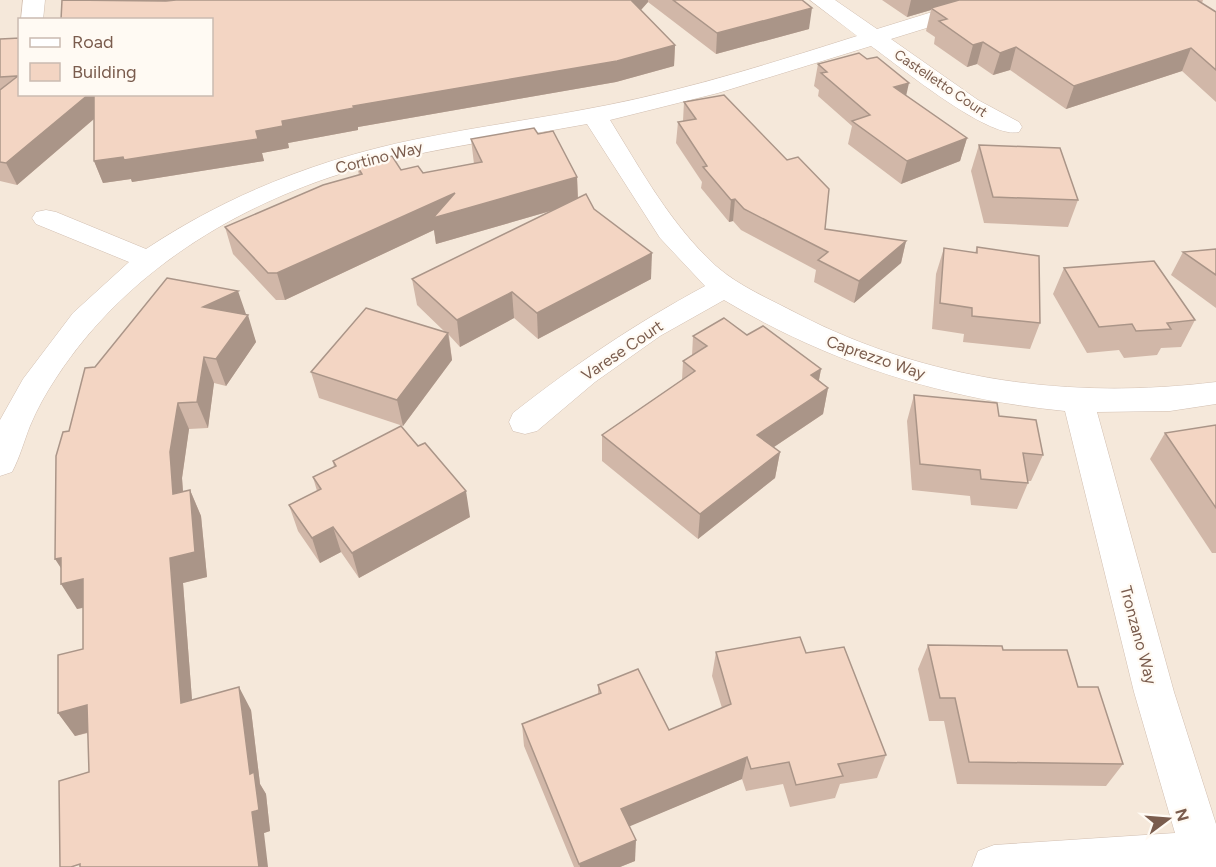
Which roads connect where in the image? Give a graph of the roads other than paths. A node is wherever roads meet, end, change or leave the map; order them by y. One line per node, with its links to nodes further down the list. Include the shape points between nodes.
1 (34, 0): 4 (street)
2 (821, 0): 5 (street, Castelletto Court)
3 (993, 0): 5 (street, Cortino Way)
4 (32, 18)
5 (873, 37): 6 (street, Cortino Way, via 669,99); 7 (street, Castelletto Court, via 969,105)
6 (595, 116): 9 (street, Cortino Way, via 415,146 314,173 221,214); 10 (street, Caprezzo Way, via 668,228)
7 (1010, 127)
8 (46, 218): 9 (street)
9 (148, 260): 14 (street, Cortino Way, via 102,300 62,345 29,396)
10 (726, 288): 12 (street, Caprezzo Way, via 839,346 897,366 947,381); 13 (street, Varese Court, via 649,329)
11 (1216, 393): 12 (street, Caprezzo Way)
12 (1078, 400): 15 (street, Tronzano Way, via 1154,692)
13 (525, 422)
14 (0, 463)
15 (1206, 860): 16 (street)
16 (994, 867)

